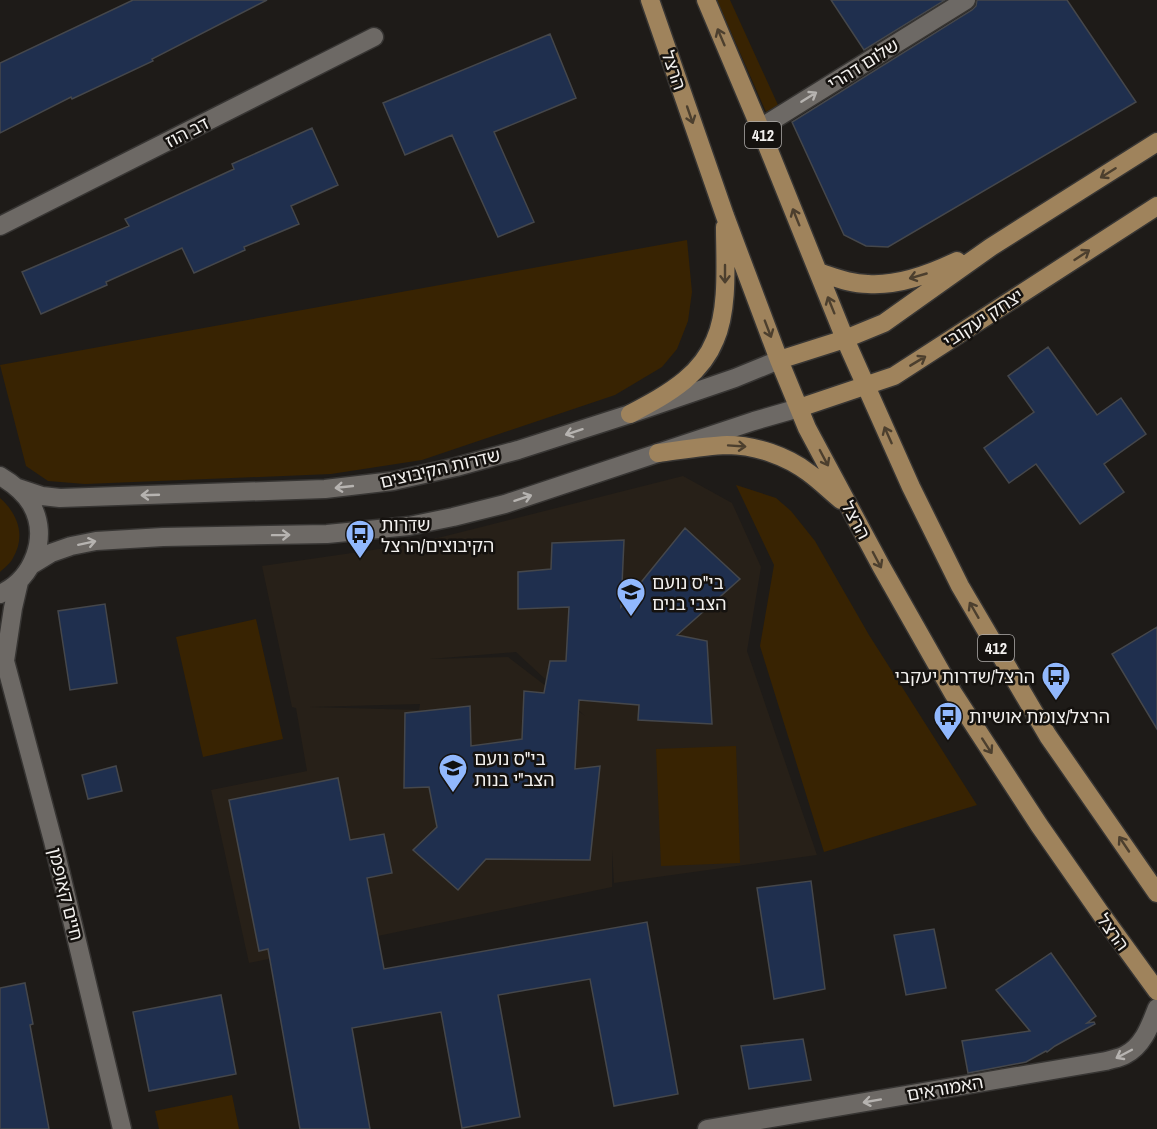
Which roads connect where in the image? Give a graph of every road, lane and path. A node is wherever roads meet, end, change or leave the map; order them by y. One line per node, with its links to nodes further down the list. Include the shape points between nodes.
1 (650, 0): 8 (main road, הרצל, one-way to 8)
2 (705, 0): 5 (main road, 412, one-way to 2)
3 (966, 0): 5 (street, שלום דהרי, one-way to 3)
4 (374, 37): 9 (street, דב הוז)
5 (760, 128): 11 (main road, 412, one-way to 5)
6 (1157, 142): 10 (main road, one-way to 10)
7 (1157, 206): 14 (main road, יצחק יעקובי, one-way to 7, via 894,376 925,357)
8 (725, 216): 13 (main road, הרצל, one-way to 13); 16 (main road, one-way to 16, via 725,294 715,341 698,368 684,381)
9 (0, 226)
10 (991, 247): 11 (main road, one-way to 11, via 935,271 885,284 866,284); 12 (main road, via 884,323)
11 (818, 272): 12 (main road, 412, one-way to 11)
12 (845, 339): 13 (main road, שדרות הקיבוצים); 14 (main road, 412)
13 (779, 360): 15 (main road, הרצל); 16 (street, שדרות הקיבוצים)
14 (866, 386): 15 (main road, יצחק יעקובי); 25 (main road, 412, one-way to 14, via 1048,736 981,623 911,487)
15 (799, 408): 17 (street); 20 (main road, הרצל, one-way to 20)
16 (630, 414): 19 (street, שדרות הקיבוצים, one-way to 19, via 456,467 369,484 325,489 60,498)
17 (658, 453): 20 (main road, one-way to 20, via 728,445 762,450 809,472); 21 (street, one-way to 17, via 51,553 96,541 327,534 409,526 505,504)
18 (0, 476): 19 (street)
19 (18, 488): 21 (street, via 31,505 38,524)
20 (850, 508): 26 (main road, הרצל, one-way to 26, via 965,711 1039,825)
21 (33, 564): 22 (street)
22 (19, 582): 23 (street); 24 (street, חיים קאופמן)
23 (0, 594)
24 (2, 657): 28 (street, חיים קאופמן, via 53,841)
25 (1157, 892)
26 (1157, 991)
27 (1157, 1008): 29 (street, האמוראים, one-way to 29, via 1139,1044 1125,1055 1106,1061)
28 (122, 1129)
29 (707, 1129)

